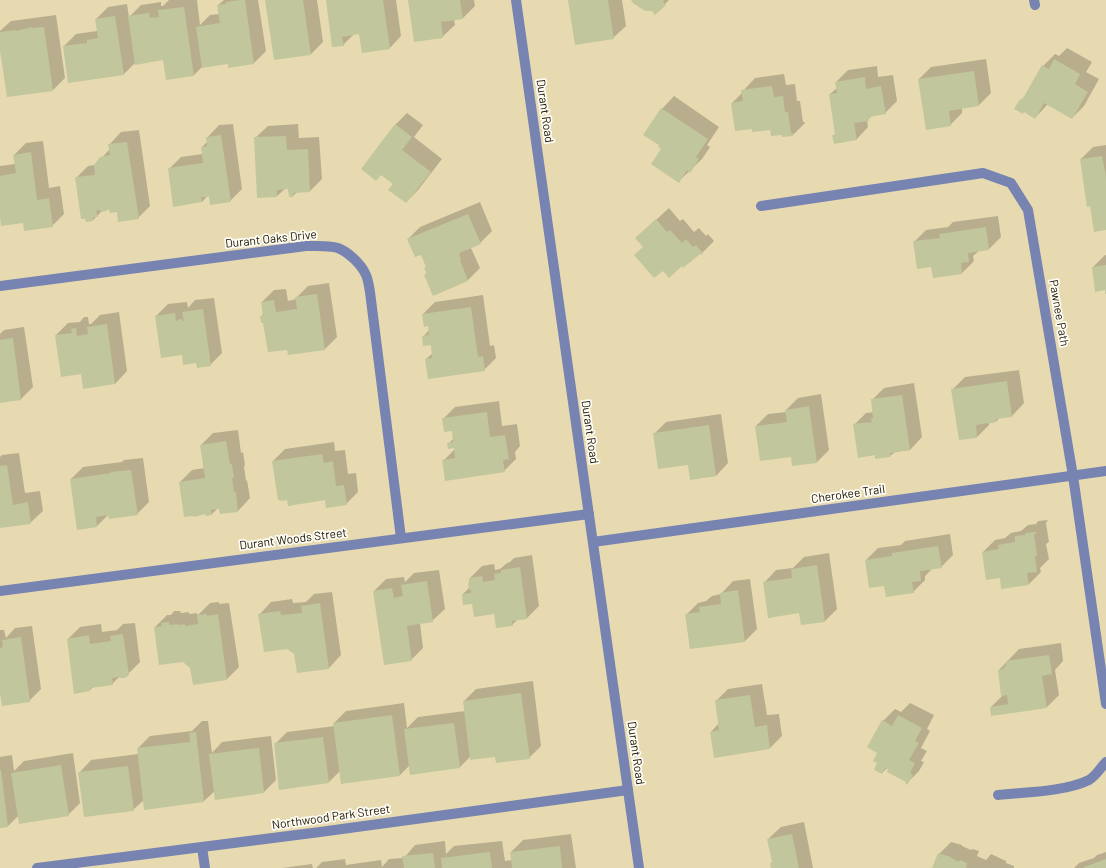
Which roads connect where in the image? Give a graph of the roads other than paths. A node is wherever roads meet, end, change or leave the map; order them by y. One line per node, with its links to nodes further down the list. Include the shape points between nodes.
1 (516, 0): 6 (street, Durant Road)
2 (761, 206): 5 (street, Pawnee Path, via 983,173 1011,182 1028,210)
3 (0, 286): 7 (street, Durant Oaks Drive, via 306,246 338,248 348,254 366,274 370,292)
4 (1106, 471): 5 (street, Cherokee Trail)
5 (1073, 476): 8 (street, Cherokee Trail); 10 (street, Pawnee Path)
6 (589, 514): 7 (street, Durant Woods Street); 8 (street, Durant Road)
7 (402, 538): 9 (street, Durant Woods Street)
8 (593, 542): 12 (street, Durant Road)
9 (0, 591)
10 (1106, 704)
11 (1106, 762): 13 (street, via 1091,779 1072,785 1046,791)
12 (628, 790): 14 (street, Northwood Park Street); 17 (street, Durant Road)
13 (998, 794)
14 (202, 847): 15 (street, Northwood Park Street); 16 (street)
15 (38, 868)
16 (205, 868)
17 (639, 868)

